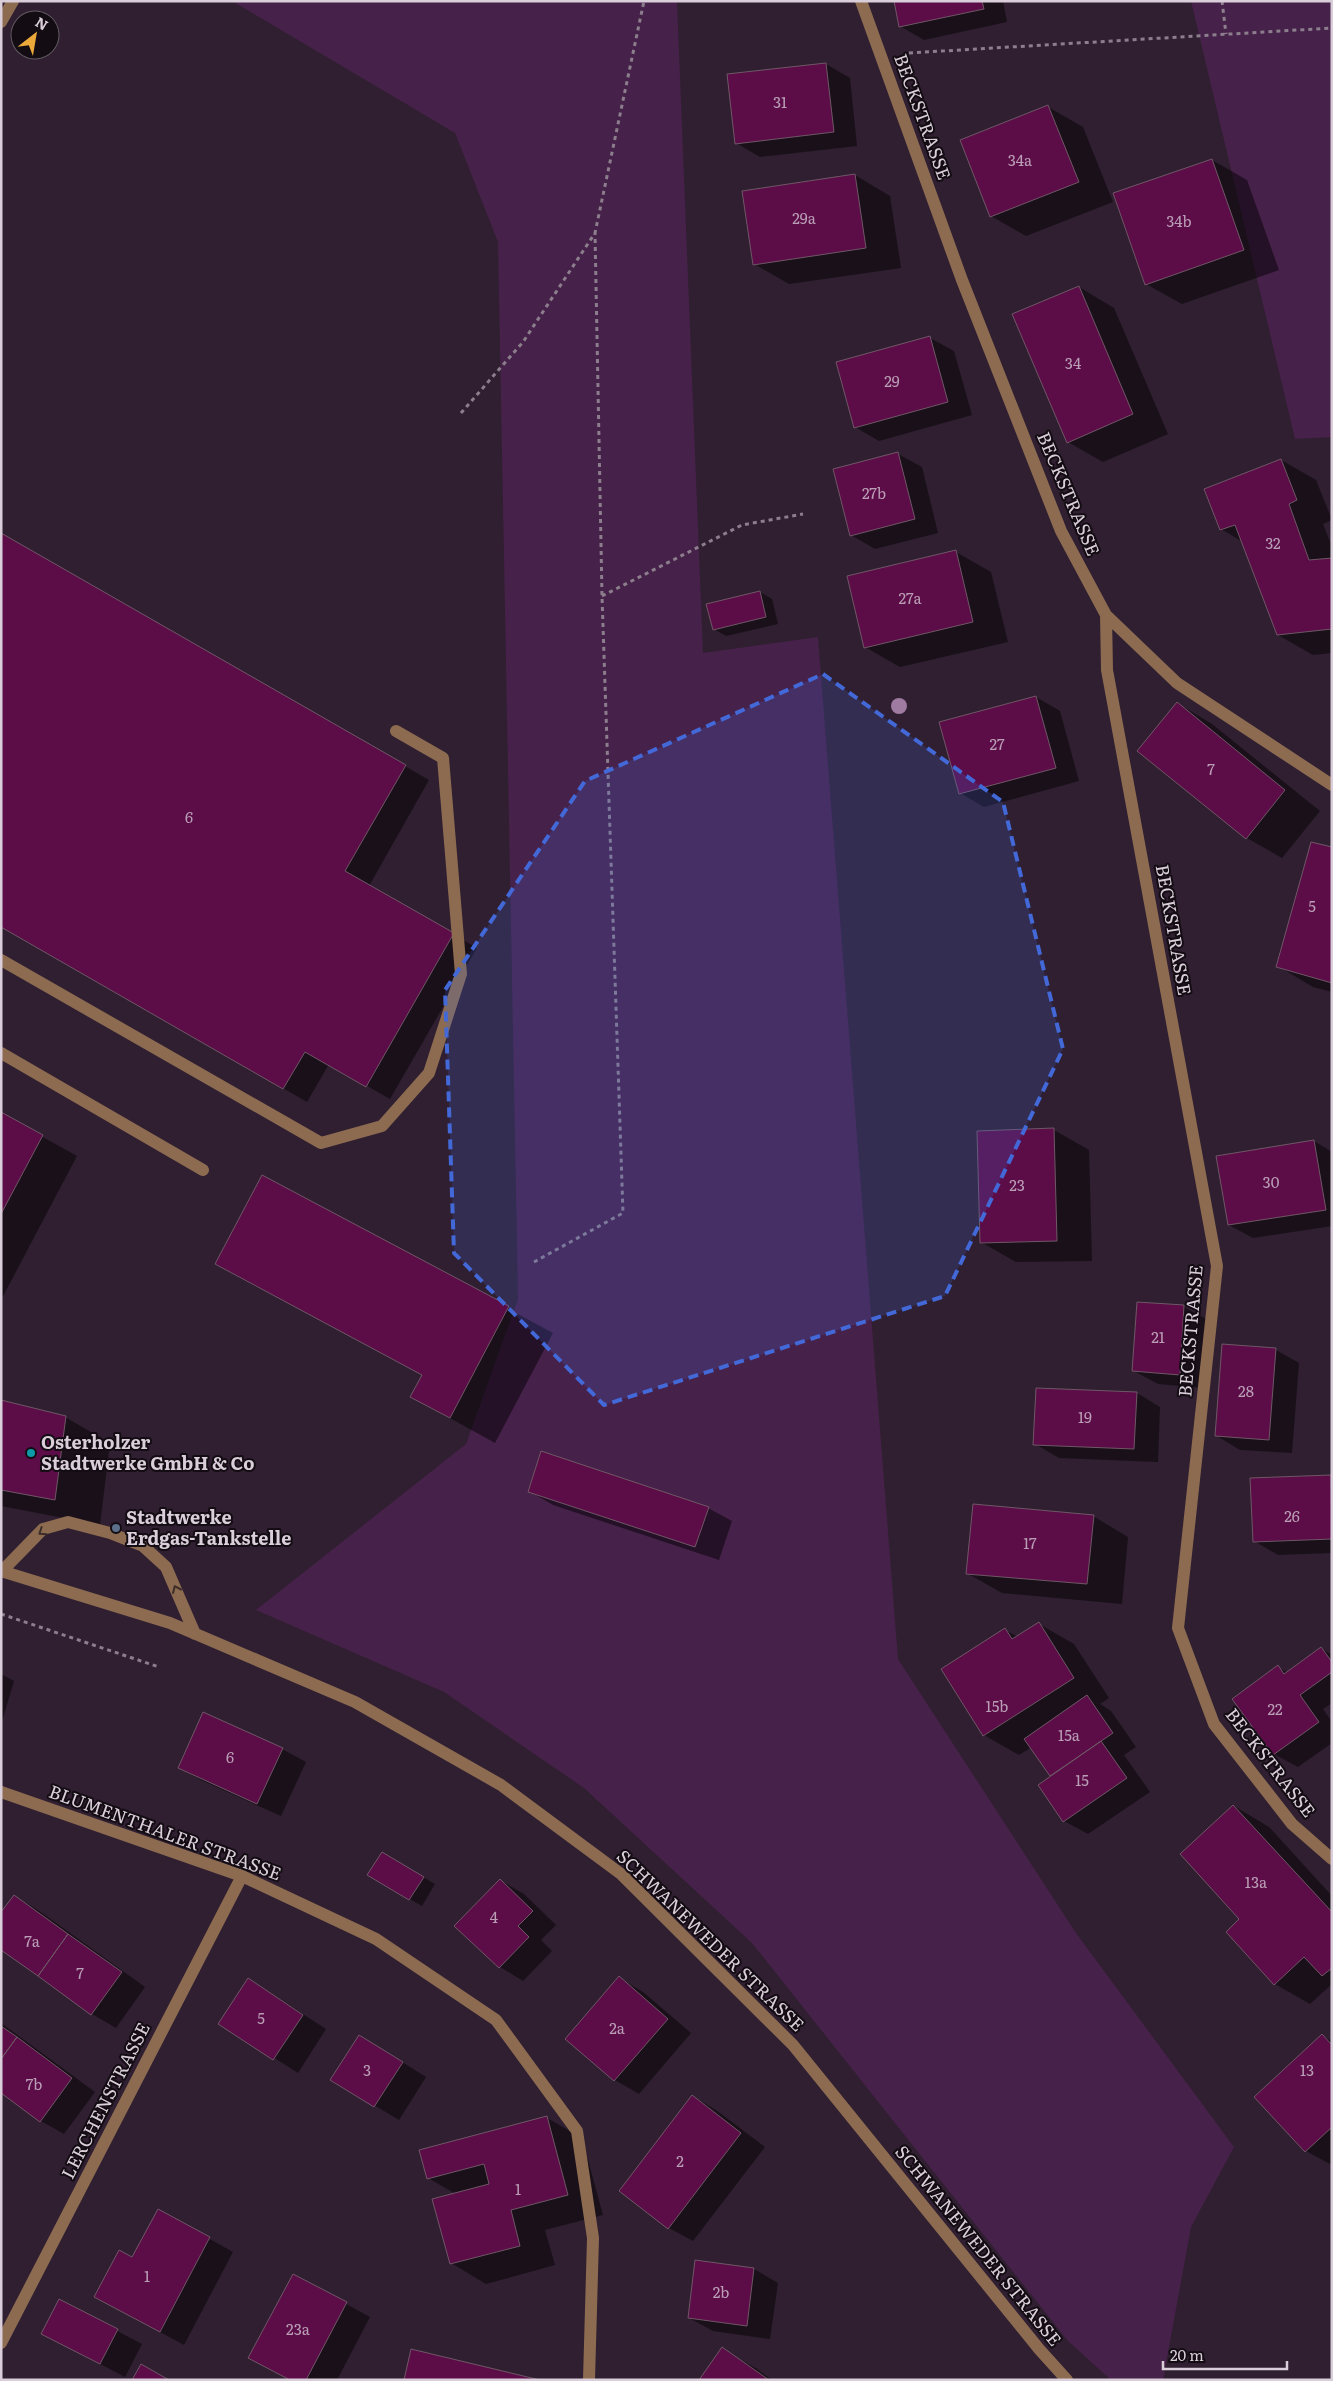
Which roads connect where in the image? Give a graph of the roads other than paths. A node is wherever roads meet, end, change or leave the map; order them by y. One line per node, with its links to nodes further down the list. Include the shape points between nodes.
1 (13, 1): 3 (street)
2 (861, 1): 4 (street, BECKSTRASSE, via 962,280 1061,531)
3 (1, 22)
4 (1106, 615): 6 (street, via 1177,683); 13 (street, BECKSTRASSE, via 1107,670 1218,1266 1178,1628 1214,1724 1292,1824)
5 (396, 731): 7 (street, via 443,758 461,974 429,1073 382,1126 321,1143)
6 (1332, 785)
7 (1, 960)
8 (1, 1053): 9 (street)
9 (203, 1170)
10 (2, 1571): 11 (street, SCHWANEWEDER STRASSE, via 170,1623); 11 (street, one-way to 10, via 166,1567 143,1546 110,1533 68,1522 43,1529)
11 (195, 1634): 17 (street, SCHWANEWEDER STRASSE, via 363,1707 501,1785 621,1874 793,2046)
12 (1, 1792): 14 (street, BLUMENTHALER STRASSE)
13 (1332, 1859)
14 (242, 1876): 15 (street, LERCHENSTRASSE); 16 (street, BLUMENTHALER STRASSE, via 376,1939 496,2020 577,2131 593,2238)
15 (1, 2342)
16 (589, 2380)
17 (1067, 2380)

